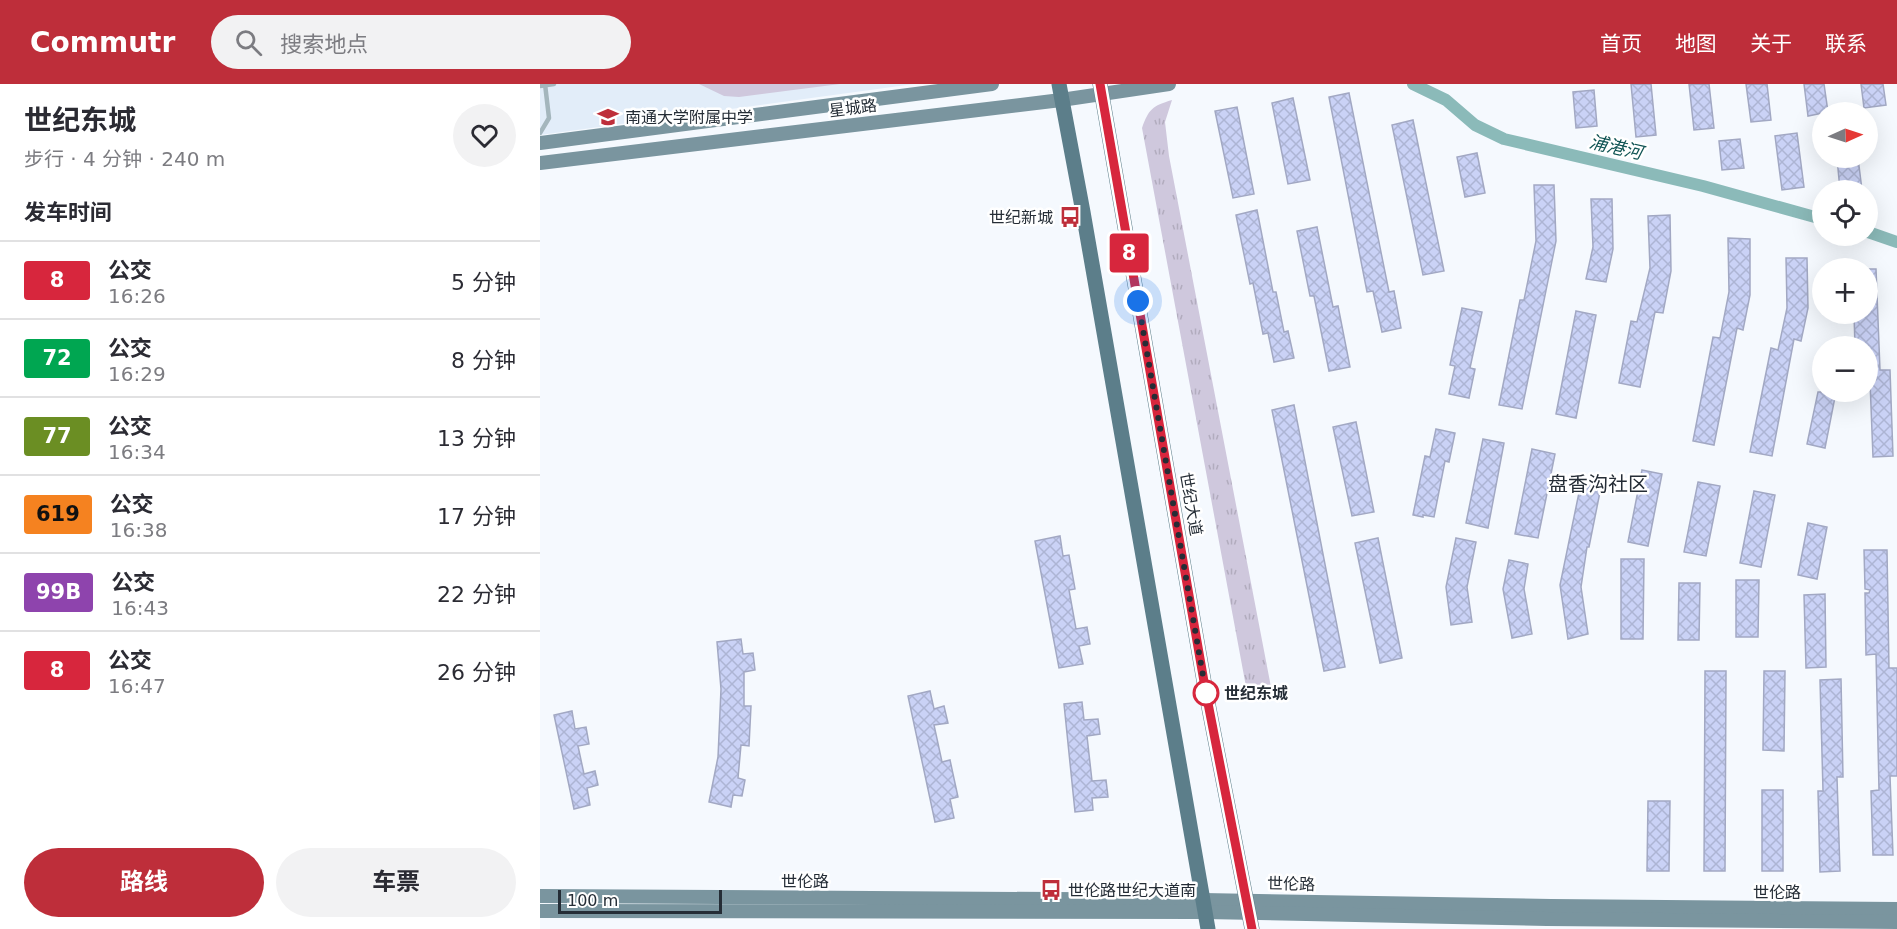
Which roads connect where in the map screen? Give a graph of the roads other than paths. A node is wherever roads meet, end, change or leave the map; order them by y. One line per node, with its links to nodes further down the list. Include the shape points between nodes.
1 (554, 84): 5 (lane)
2 (992, 84): 9 (main road, 星城路)
3 (1059, 84): 7 (main road)
4 (1169, 84): 6 (main road, 星城路)
5 (543, 85): 8 (lane, via 549,118)
6 (1100, 89): 7 (main road, 星城路); 15 (main road, 世纪大道, via 1206,693)
7 (1061, 100): 10 (main road, 星城路); 12 (main road)
8 (540, 133)
9 (540, 143)
10 (540, 163)
11 (540, 896): 12 (main road, 世伦路)
12 (1204, 906): 14 (main road, 世伦路); 15 (main road, 世伦路); 17 (main road)
13 (1897, 909): 15 (main road, 世伦路, via 1539,906)
14 (540, 911)
15 (1250, 914): 16 (main road, 世伦路)
16 (1897, 921)
17 (1208, 929)

